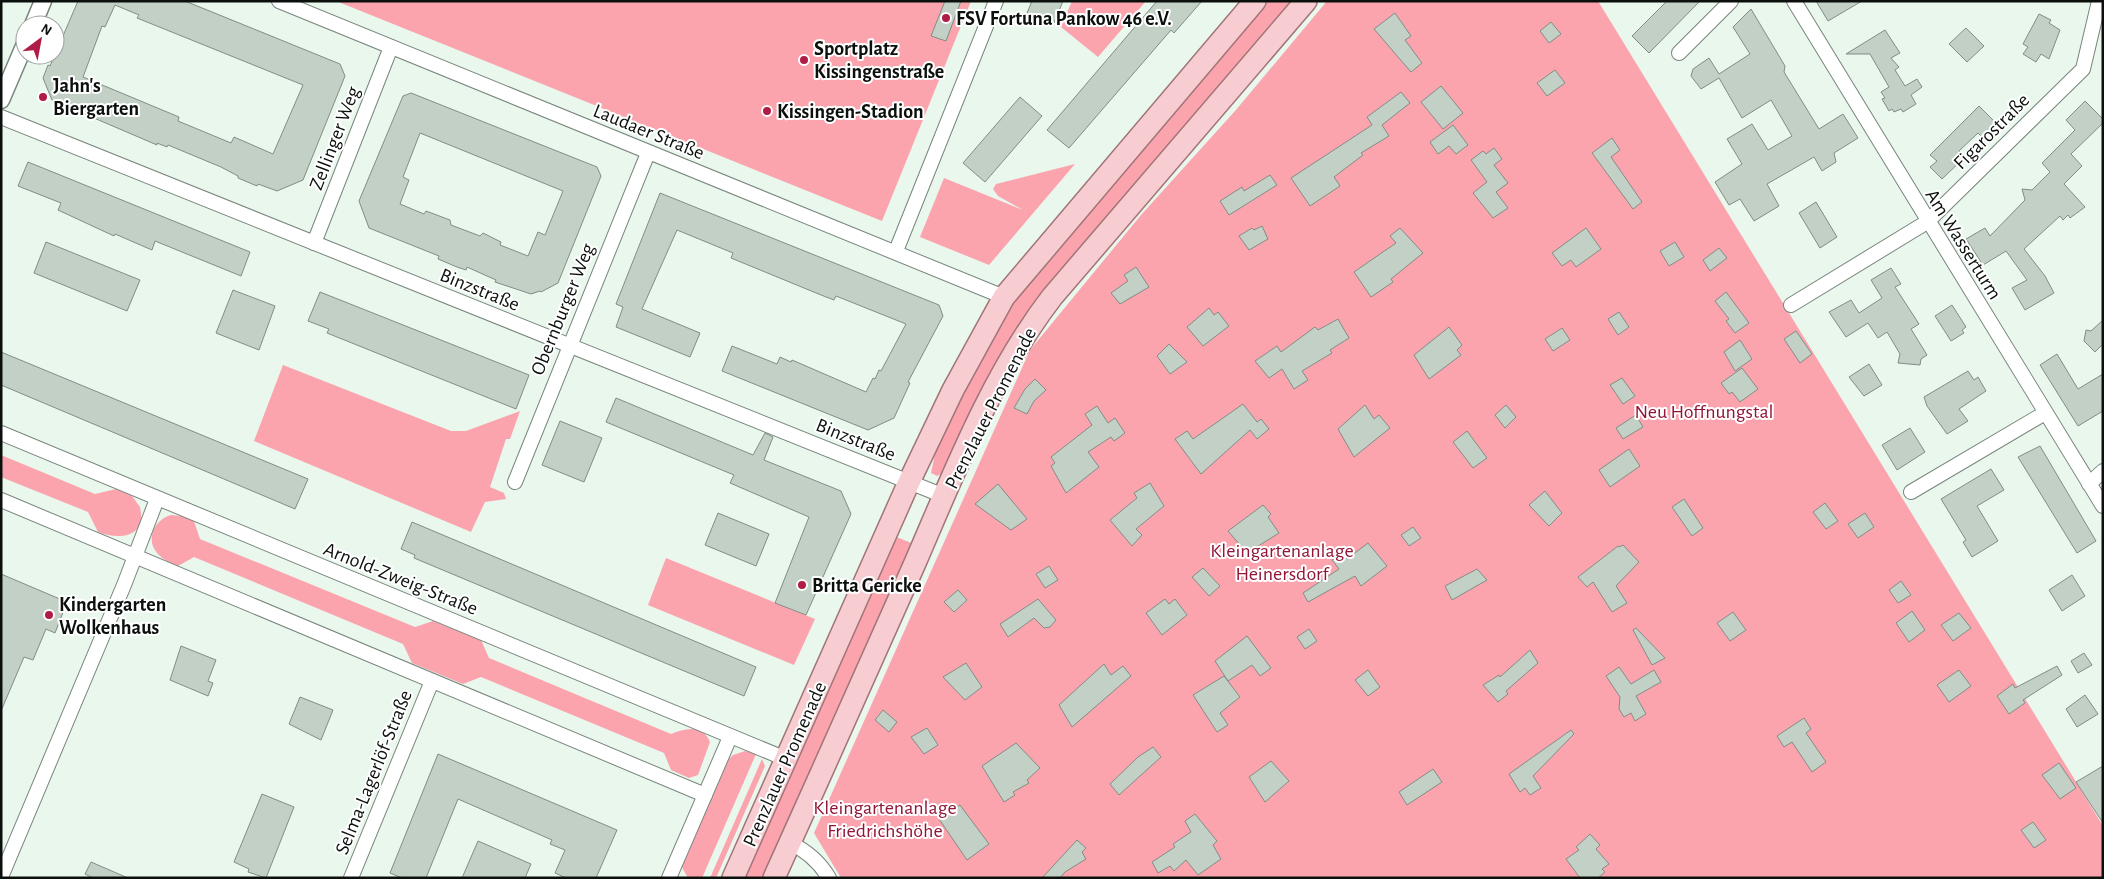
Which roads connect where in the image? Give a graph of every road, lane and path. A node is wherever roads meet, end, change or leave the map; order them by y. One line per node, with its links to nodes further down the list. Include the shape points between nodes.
1 (44, 1): 10 (street)
2 (278, 1): 9 (street, Laudaer Straße)
3 (996, 1): 19 (street)
4 (1255, 1): 20 (main road, Prenzlauer Promenade)
5 (1306, 1): 30 (main road, Prenzlauer Promenade, via 1037,317 1002,376)
6 (1731, 1): 12 (street)
7 (1794, 1): 17 (street, Am Wasserturm)
8 (2099, 1): 17 (street, Figarostraße, via 2083,69)
9 (295, 4): 11 (street, Laudaer Straße)
10 (38, 15)
11 (391, 48): 16 (street, Laudaer Straße); 18 (street, Zellinger Weg)
12 (1679, 53)
13 (16, 65): 14 (street)
14 (1, 100)
15 (1, 117): 18 (street, Binzstraße)
16 (648, 152): 19 (street, Laudaer Straße); 22 (street, Obernburger Weg)
17 (1927, 222): 21 (street, Figarostraße); 23 (street, Am Wasserturm)
18 (314, 243): 22 (street, Binzstraße)
19 (896, 251): 20 (street, Laudaer Straße)
20 (1004, 297): 27 (main road, Prenzlauer Promenade, via 953,390)
21 (1791, 305)
22 (568, 346): 26 (street, Obernburger Weg); 27 (street, Binzstraße)
23 (2045, 413): 28 (street, Am Wasserturm); 29 (street)
24 (1, 433): 31 (street, Arnold-Zweig-Straße)
25 (2103, 471): 28 (street)
26 (514, 482)
27 (909, 482): 30 (street, Binzstraße); 37 (main road, Prenzlauer Promenade)
28 (2089, 484): 33 (street, Am Wasserturm)
29 (1911, 492)
30 (944, 496): 39 (main road, Prenzlauer Promenade)
31 (157, 499): 34 (street); 36 (street, Arnold-Zweig-Straße)
32 (1, 500): 34 (street)
33 (2103, 506)
34 (135, 556): 35 (street); 40 (street)
35 (432, 681): 38 (street); 41 (street, Selma-Lagerlöf-Straße)
36 (730, 737): 37 (street, Arnold-Zweig-Straße); 38 (street)
37 (786, 760): 43 (main road, Prenzlauer Promenade)
38 (705, 795): 42 (street)
39 (790, 843): 44 (main road, Prenzlauer Promenade); 45 (street, via 803,849 821,865)
40 (1, 877)
41 (351, 878)
42 (669, 878)
43 (732, 878)
44 (774, 878)
45 (828, 878)

